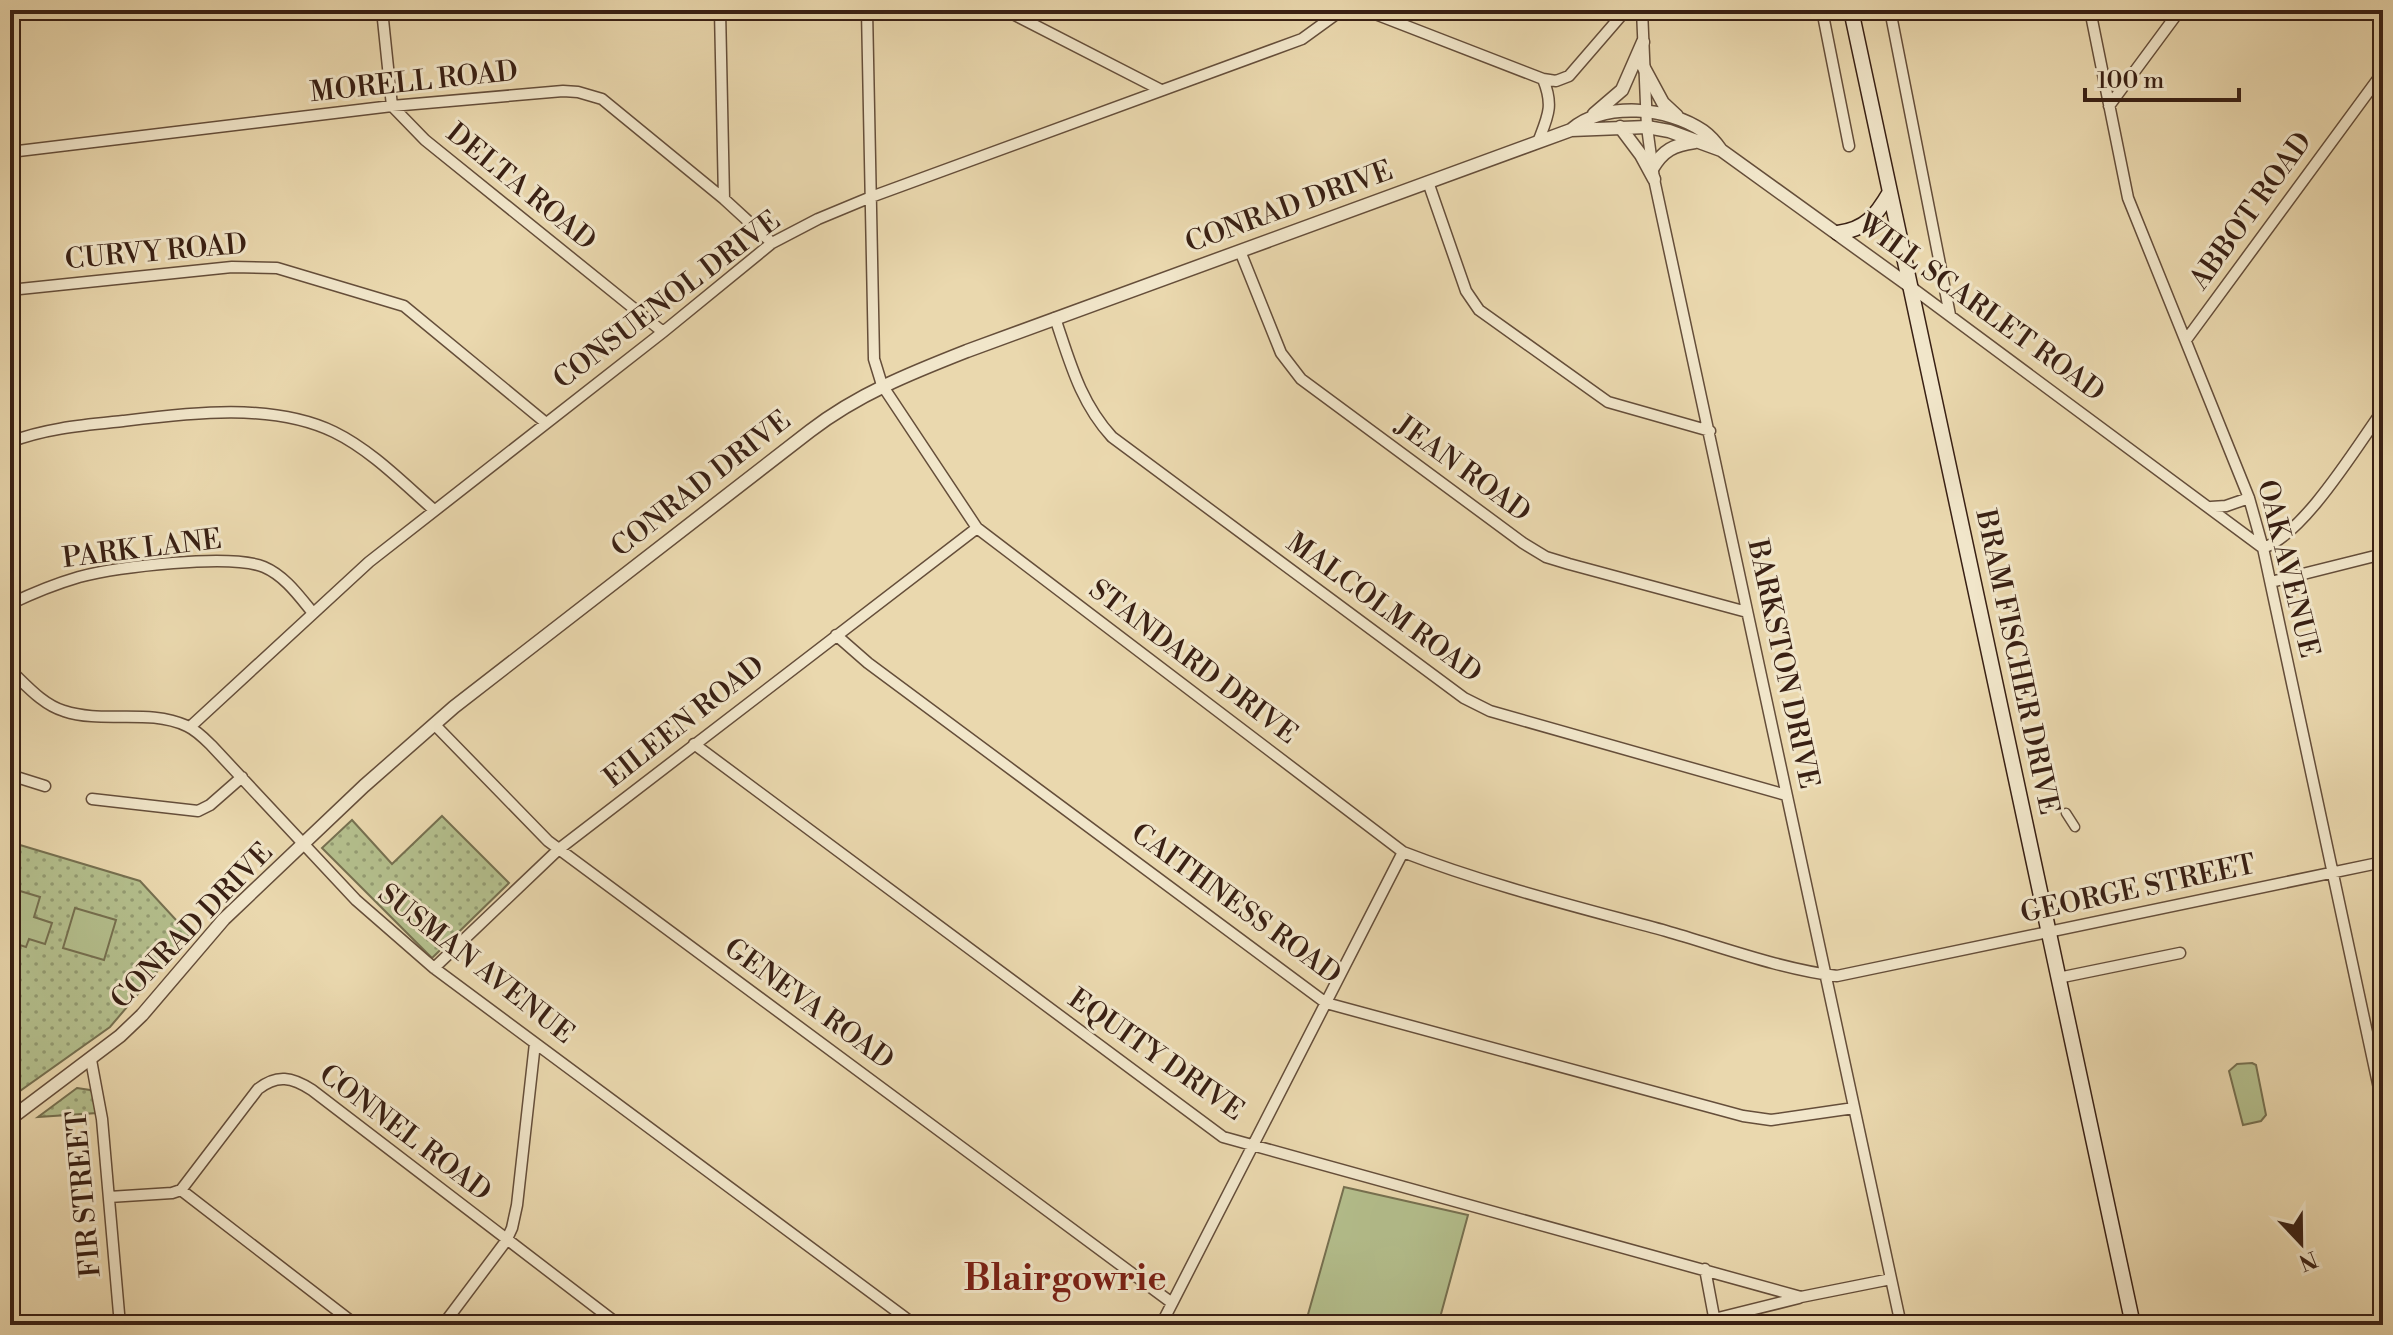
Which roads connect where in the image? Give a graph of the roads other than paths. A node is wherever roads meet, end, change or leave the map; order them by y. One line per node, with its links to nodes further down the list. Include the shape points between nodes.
1 (382, 10): 19 (street)
2 (720, 10): 36 (street)
3 (867, 10): 35 (street, STANDARD DRIVE)
4 (1005, 10): 18 (street)
5 (1342, 10): 18 (street, CONSUENOL DRIVE, via 1302,39)
6 (1365, 10): 17 (street)
7 (1626, 10): 17 (street, via 1569,76)
8 (1642, 10): 14 (street, BARKSTON DRIVE)
9 (1822, 10): 29 (street)
10 (1851, 10): 34 (main road, BRAM FISCHER DRIVE)
11 (1890, 10): 42 (street)
12 (2090, 10): 20 (street, OAK AVENUE)
13 (2180, 10): 20 (street)
14 (1643, 42): 15 (street, BARKSTON DRIVE); 22 (street, via 1622,90)
15 (1643, 66): 21 (street, BARKSTON DRIVE); 23 (street, via 1663,103)
16 (2383, 72): 45 (street, ABBOT ROAD)
17 (1543, 79): 27 (street, via 1550,111)
18 (1161, 90): 35 (street, CONSUENOL DRIVE)
19 (392, 106): 31 (street, MORELL ROAD); 36 (street, MORELL ROAD, via 563,91 592,96); 44 (street, DELTA ROAD, via 425,140)
20 (2109, 106): 45 (street, OAK AVENUE, via 2128,198)
21 (1646, 112): 22 (street, CONRAD DRIVE); 23 (street, WILL SCARLET ROAD); 25 (street, BARKSTON DRIVE)
22 (1588, 118): 26 (street, CONRAD DRIVE)
23 (1685, 122): 30 (street, WILL SCARLET ROAD, via 1706,133)
24 (1620, 127): 25 (street, CONRAD DRIVE); 26 (street, CONRAD DRIVE); 32 (street)
25 (1647, 127): 28 (street, WILL SCARLET ROAD); 32 (street, BARKSTON DRIVE)
26 (1571, 130): 27 (street, CONRAD DRIVE)
27 (1538, 142): 33 (street, CONRAD DRIVE)
28 (1695, 142): 30 (street, WILL SCARLET ROAD); 32 (street, via 1665,151)
29 (1849, 146)
30 (1721, 150): 37 (street, WILL SCARLET ROAD)
31 (10, 152)
32 (1653, 174): 49 (street, BARKSTON DRIVE)
33 (1428, 182): 39 (street, CONRAD DRIVE); 49 (street, via 1466,291 1479,310 1608,402)
34 (1890, 192): 37 (main road, via 1868,224); 40 (main road, BRAM FISCHER DRIVE)
35 (871, 197): 38 (street, CONSUENOL DRIVE); 46 (street, STANDARD DRIVE, via 874,359)
36 (724, 199): 38 (street, MORELL ROAD)
37 (1838, 233): 40 (street, WILL SCARLET ROAD)
38 (772, 243): 44 (street, CONSUENOL DRIVE)
39 (1240, 251): 43 (street, CONRAD DRIVE); 59 (street, JEAN ROAD, via 1281,353 1301,379 1523,543 1546,557)
40 (1911, 287): 42 (street, WILL SCARLET ROAD); 78 (main road, BRAM FISCHER DRIVE)
41 (10, 290): 48 (street, CURVY ROAD, via 232,267 277,268 404,306)
42 (1950, 315): 52 (street, WILL SCARLET ROAD)
43 (1055, 318): 46 (street, CONRAD DRIVE); 69 (street, MALCOLM ROAD, via 1078,386 1095,419 1112,437 1464,698 1490,711)
44 (663, 332): 48 (street, CONSUENOL DRIVE)
45 (2186, 340): 51 (street, OAK AVENUE)
46 (882, 385): 54 (street, STANDARD DRIVE); 63 (street, CONRAD DRIVE, via 819,424)
47 (2383, 410): 55 (street, via 2301,523)
48 (546, 423): 53 (street, CONSUENOL DRIVE)
49 (1710, 431): 59 (street, BARKSTON DRIVE)
50 (10, 442): 53 (street, via 66,427 178,414 275,417 346,438)
51 (2249, 498): 52 (street); 55 (street, OAK AVENUE)
52 (2211, 507): 55 (street, WILL SCARLET ROAD)
53 (434, 510): 60 (street, CONSUENOL DRIVE)
54 (977, 528): 61 (street, EILEEN ROAD); 75 (street, STANDARD DRIVE)
55 (2263, 548): 57 (street, OAK AVENUE)
56 (2383, 554): 57 (street)
57 (2271, 582): 77 (street, OAK AVENUE)
58 (10, 604): 60 (street, PARK LANE, via 83,576 212,560 266,568)
59 (1747, 612): 69 (street, BARKSTON DRIVE)
60 (313, 613): 64 (street, CONSUENOL DRIVE)
61 (836, 635): 65 (street, EILEEN ROAD); 84 (street, CAITHNESS ROAD)
62 (10, 670): 64 (street, via 64,712)
63 (434, 724): 73 (street, CONRAD DRIVE); 74 (street, GENEVA ROAD)
64 (190, 727): 67 (street, SUSMAN AVENUE)
65 (694, 744): 74 (street, EILEEN ROAD); 90 (street, EQUITY DRIVE, via 1219,1135)
66 (10, 775): 68 (street)
67 (242, 777): 70 (street, via 198,811); 73 (street, SUSMAN AVENUE)
68 (45, 786)
69 (1786, 795): 82 (street, BARKSTON DRIVE)
70 (92, 799)
71 (2066, 813): 72 (street)
72 (2075, 827)
73 (304, 844): 81 (street, SUSMAN AVENUE, via 365,908); 86 (street, CONRAD DRIVE, via 224,919 142,1015)
74 (559, 849): 81 (street, EILEEN ROAD); 97 (street, GENEVA ROAD)
75 (1403, 852): 82 (street, STANDARD DRIVE); 84 (street)
76 (2383, 862): 77 (street, GEORGE STREET)
77 (2333, 873): 78 (street, GEORGE STREET); 87 (street, OAK AVENUE)
78 (2048, 933): 80 (street, GEORGE STREET); 83 (main road, BRAM FISCHER DRIVE)
79 (2180, 953): 83 (street)
80 (1903, 964): 82 (street, STANDARD DRIVE, via 1850,975)
81 (434, 968): 85 (street, SUSMAN AVENUE)
82 (1825, 974): 88 (street, BARKSTON DRIVE)
83 (2058, 978): 106 (main road, BRAM FISCHER DRIVE)
84 (1326, 1003): 88 (street, CAITHNESS ROAD, via 1752,1118); 90 (street)
85 (535, 1043): 93 (street, via 517,1205); 103 (street, SUSMAN AVENUE)
86 (91, 1060): 89 (street, CONRAD DRIVE); 92 (street, FIR STREET)
87 (2383, 1107)
88 (1854, 1108): 95 (street, BARKSTON DRIVE)
89 (10, 1119)
90 (1252, 1144): 94 (street, EQUITY DRIVE); 97 (street)
91 (181, 1190): 92 (street); 93 (street, CONNEL ROAD, via 258,1089 287,1078 312,1090); 100 (street)
92 (109, 1197): 99 (street, FIR STREET)
93 (506, 1241): 101 (street); 102 (street, CONNEL ROAD)
94 (1705, 1269): 96 (street, EQUITY DRIVE); 98 (street)
95 (1891, 1279): 96 (street, EQUITY DRIVE); 105 (street, BARKSTON DRIVE)
96 (1801, 1297): 98 (street, EQUITY DRIVE)
97 (1172, 1303): 104 (street)
98 (1715, 1322)
99 (120, 1325)
100 (356, 1325)
101 (443, 1325)
102 (619, 1325)
103 (915, 1325)
104 (1161, 1325)
105 (1901, 1325)
106 (2133, 1325)

